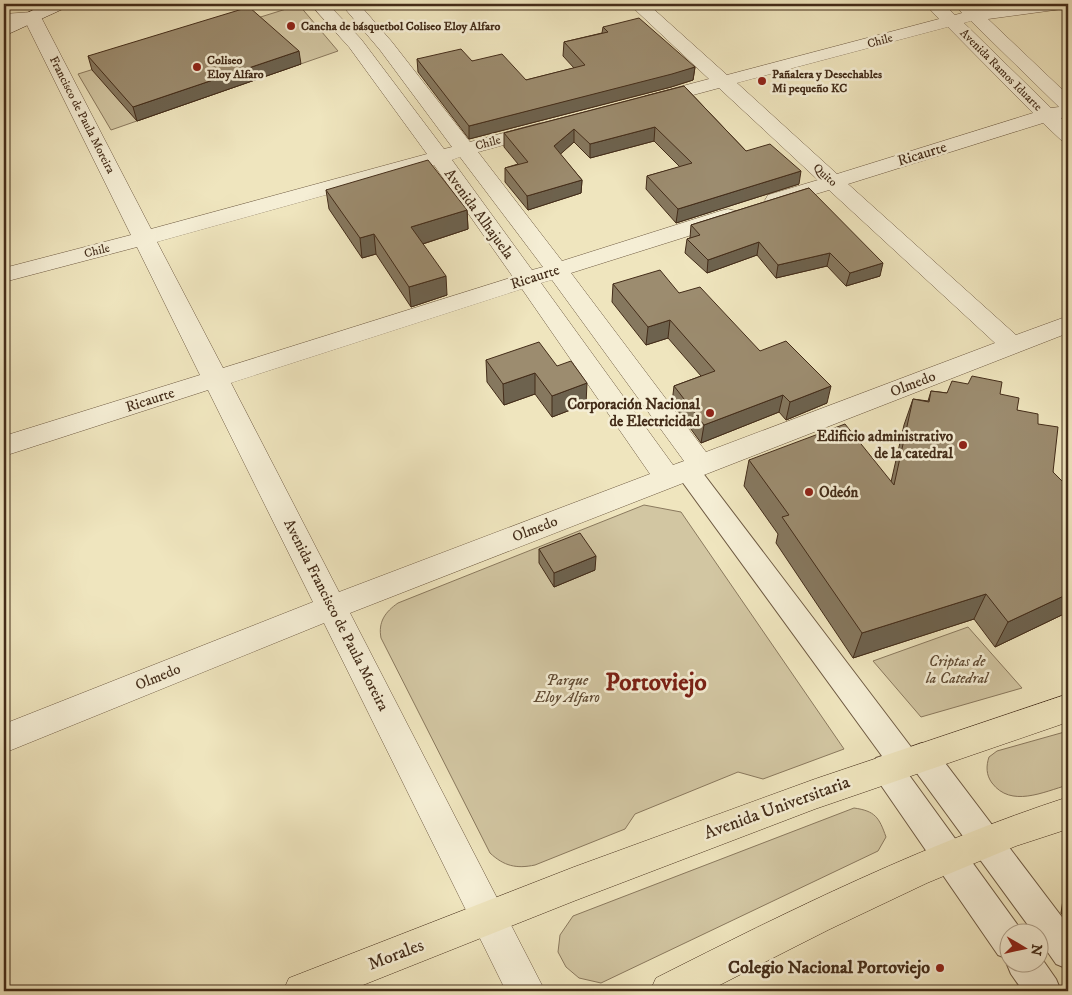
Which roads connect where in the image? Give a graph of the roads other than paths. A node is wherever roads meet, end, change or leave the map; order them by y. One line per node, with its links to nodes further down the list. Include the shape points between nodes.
1 (59, 4): 7 (street)
2 (319, 4): 20 (street, Avenida Alhajuela, via 355,43)
3 (350, 4): 19 (street, Avenida Alhajuela)
4 (638, 4): 13 (street, Quito)
5 (934, 4): 11 (street, Avenida Ramos Iduarte)
6 (1062, 4): 8 (street, Chile)
7 (28, 9): 9 (street); 10 (street); 12 (street); 22 (street, Francisco de Paula Moreira)
8 (968, 9): 11 (street, Chile); 15 (street, Avenida Ramos Iduarte)
9 (4, 15)
10 (4, 19)
11 (952, 22): 13 (street, Chile); 16 (street, Avenida Ramos Iduarte)
12 (4, 31)
13 (723, 81): 14 (street, Chile); 21 (street, Quito)
14 (636, 104)
15 (1068, 105)
16 (1058, 113): 18 (street, Avenida Ramos Iduarte); 21 (street, Ricaurte)
17 (560, 124): 19 (street, Chile)
18 (1068, 136)
19 (464, 149): 20 (street, Chile); 23 (street, Avenida Alhajuela)
20 (438, 156): 22 (street, Chile); 25 (street, Avenida Alhajuela)
21 (833, 182): 23 (street, Ricaurte); 27 (street, Quito)
22 (145, 238): 24 (street, Chile); 28 (street, Avenida Francisco de Paula Moreira)
23 (557, 270): 25 (street, Ricaurte); 30 (street, Avenida Alhajuela)
24 (4, 275)
25 (527, 279): 28 (street, Ricaurte); 30 (street, Avenida Alhajuela)
26 (1068, 324): 27 (street, Olmedo)
27 (1012, 345): 30 (street, Olmedo)
28 (216, 379): 29 (street, Ricaurte); 31 (street, Avenida Francisco de Paula Moreira)
29 (4, 446)
30 (685, 471): 31 (street, Olmedo); 34 (street)
31 (332, 607): 33 (street, Olmedo); 38 (street, Avenida Francisco de Paula Moreira)
32 (1068, 708): 34 (main road, Avenida Universitaria)
33 (4, 739)
34 (905, 762): 36 (street); 37 (street); 38 (main road, Avenida Universitaria)
35 (1068, 813): 36 (main road)
36 (985, 841): 37 (main road); 40 (street)
37 (948, 855): 39 (street); 44 (main road, via 881,884)
38 (490, 918): 42 (main road, Morales); 43 (street, Avenida Francisco de Paula Moreira)
39 (1000, 929)
40 (1068, 952)
41 (1030, 972): 45 (street)
42 (302, 991)
43 (526, 991)
44 (669, 991)
45 (1044, 991)

